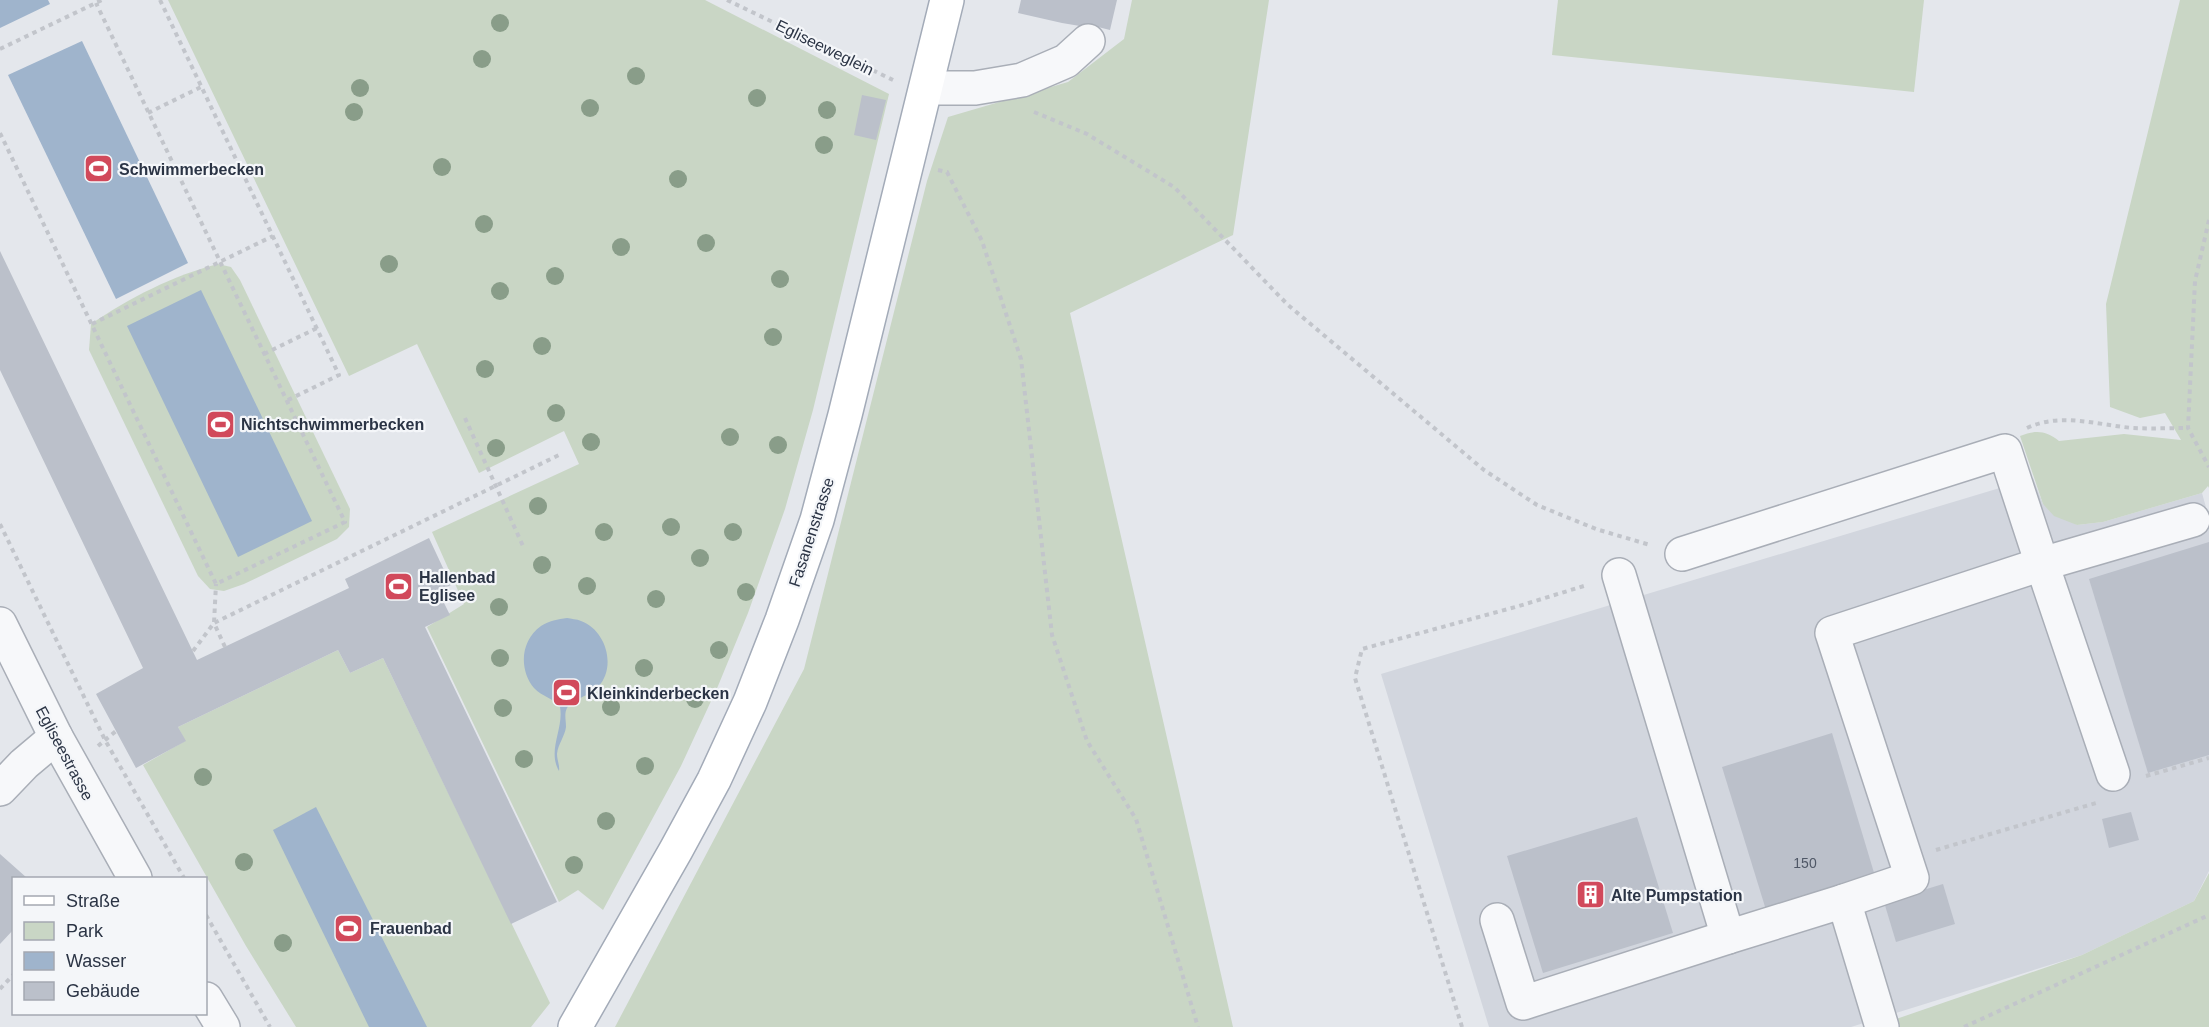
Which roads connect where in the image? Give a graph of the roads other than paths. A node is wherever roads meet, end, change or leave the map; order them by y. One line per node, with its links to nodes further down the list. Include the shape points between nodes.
1 (947, 0): 3 (main road, Fasanenstrasse)
2 (1088, 41): 3 (street, via 1066,61 1022,80 975,88)
3 (926, 88): 18 (main road, Fasanenstrasse, via 817,520 758,681 708,790)
4 (2193, 520): 6 (street)
5 (1682, 554): 6 (street, via 2005,451)
6 (2042, 564): 10 (street); 13 (street, via 1832,633 1912,878)
7 (1619, 575): 15 (street)
8 (0, 624): 9 (street, Egliseestrasse)
9 (56, 737): 11 (street); 12 (street, Egliseestrasse)
10 (2116, 785)
11 (0, 789)
12 (134, 877)
13 (1844, 901): 15 (street); 19 (street)
14 (1497, 920): 15 (street, via 1523,1003)
15 (1728, 937)
16 (207, 1001): 17 (street)
17 (223, 1027)
18 (574, 1027)
19 (1882, 1027)

